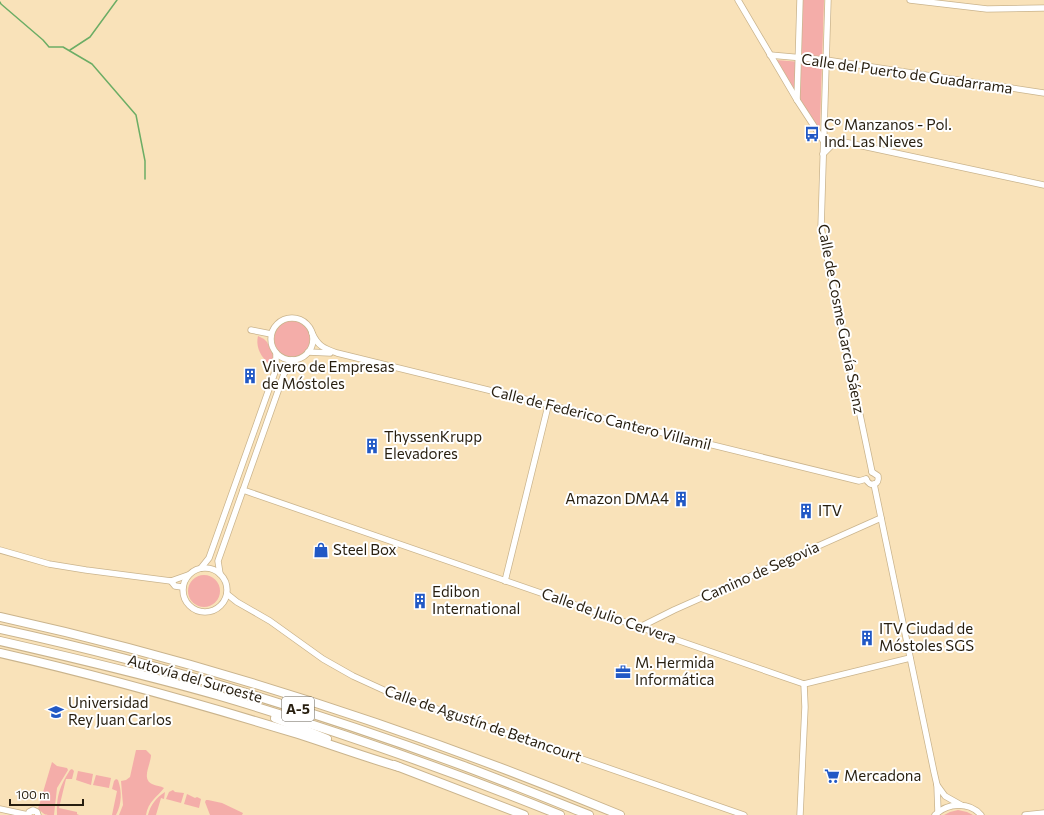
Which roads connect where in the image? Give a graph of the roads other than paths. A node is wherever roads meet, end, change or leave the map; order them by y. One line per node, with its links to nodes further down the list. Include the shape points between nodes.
1 (738, 0): 6 (street)
2 (800, 0): 7 (street)
3 (828, 0): 8 (street, Calle de Cosme García Sáenz)
4 (910, 0): 5 (street, via 986,9)
5 (1044, 8)
6 (770, 55): 7 (street, Calle del Puerto de Guadarrama); 10 (street)
7 (798, 58): 8 (street, Calle del Puerto de Guadarrama); 10 (street)
8 (826, 60): 9 (street, Calle del Puerto de Guadarrama); 11 (street, Calle de Cosme García Sáenz)
9 (1044, 93)
10 (797, 100): 11 (street)
11 (824, 140): 12 (street); 13 (street, Calle de Cosme García Sáenz)
12 (844, 142): 13 (street, via 831,146); 14 (street)
13 (823, 154): 23 (street, Calle de Cosme García Sáenz, via 820,228)
14 (1044, 184)
15 (251, 330): 17 (street)
16 (312, 333): 17 (street, via 302,321 287,318 274,327); 18 (street); 20 (street, Calle de Federico Cantero Villamil, via 321,347)
17 (271, 334): 19 (street)
18 (308, 352): 20 (street, Calle de Federico Cantero Villamil); 21 (street)
19 (276, 353): 21 (street); 29 (street, via 276,369 209,558)
20 (337, 353): 22 (street, Calle de Federico Cantero Villamil)
21 (292, 360): 26 (street, via 284,374)
22 (548, 406): 24 (street, Calle de Federico Cantero Villamil, via 859,481); 33 (street)
23 (872, 472): 24 (street); 25 (street, via 878,477)
24 (866, 479): 25 (street, via 869,484)
25 (874, 484): 27 (street)
26 (243, 490): 31 (street, via 218,561); 33 (street, Calle de Julio Cervera)
27 (881, 518): 39 (street, Camino de Segovia); 43 (street)
28 (0, 550): 32 (street, via 49,564)
29 (201, 568): 30 (street); 31 (street, via 211,569)
30 (188, 574): 32 (street); 34 (street)
31 (220, 574): 35 (street, via 227,587)
32 (172, 581): 34 (street, via 175,586)
33 (505, 581): 39 (street, Calle de Julio Cervera)
34 (182, 587): 37 (street, via 185,601 195,611 208,613)
35 (227, 594): 36 (street, Calle de Agustín de Betancourt); 37 (street)
36 (237, 602): 37 (street); 58 (street, Calle de Agustín de Betancourt, via 270,620 323,659 388,692)
37 (221, 607)
38 (0, 617): 57 (highway, via 143,652 335,708 522,776)
39 (640, 627): 45 (street, Calle de Julio Cervera)
40 (0, 629): 56 (highway, Autovía del Suroeste / A-5, via 132,661 298,709 462,766)
41 (0, 641): 44 (highway, Autovía del Suroeste / A-5)
42 (0, 652): 46 (highway, via 157,692)
43 (910, 658): 45 (street); 47 (street)
44 (151, 677): 46 (highway, via 167,685 273,717); 55 (highway, Autovía del Suroeste / A-5, via 293,718 378,746)
45 (804, 684): 59 (street)
46 (399, 767): 54 (highway)
47 (937, 785): 48 (street, via 945,796); 51 (street)
48 (961, 805): 51 (street, via 951,806); 60 (street, via 970,807)
49 (0, 808): 52 (street)
50 (1044, 813): 61 (street)
51 (937, 814)
52 (28, 815): 53 (street, via 33,810)
53 (38, 815)
54 (524, 815)
55 (560, 815)
56 (589, 815)
57 (620, 815)
58 (744, 815)
59 (800, 815)
60 (981, 815)
61 (1025, 815)

